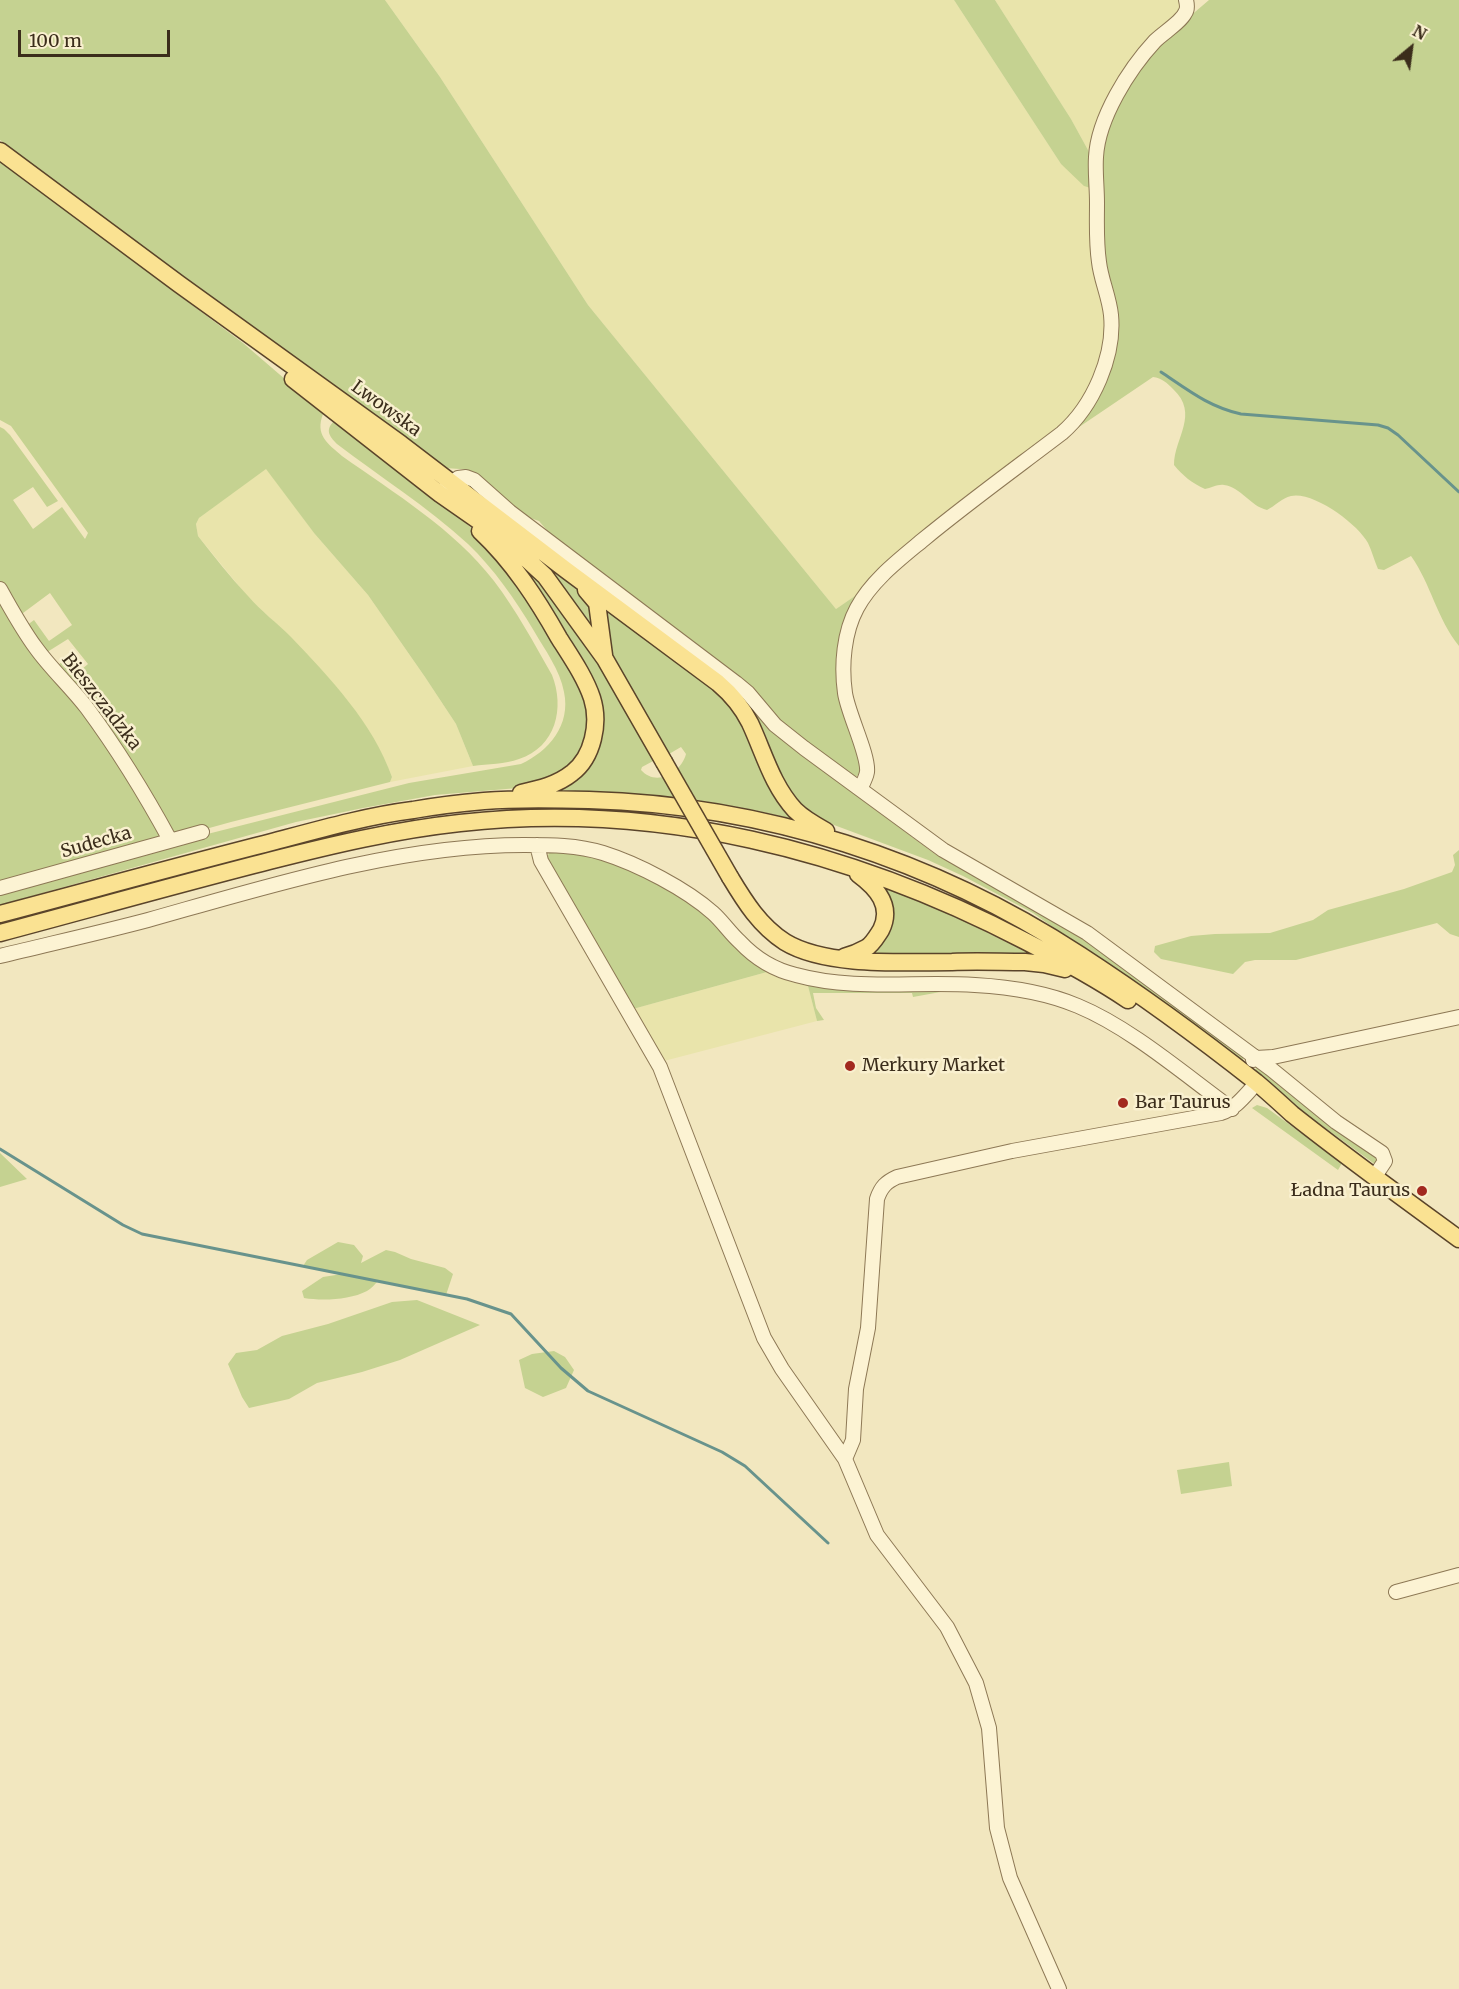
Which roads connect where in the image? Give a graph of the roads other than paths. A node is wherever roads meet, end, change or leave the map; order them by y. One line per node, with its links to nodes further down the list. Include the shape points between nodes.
1 (1186, 0): 7 (street, via 1185,15 1134,68 1099,137 1098,255 1112,324 1093,395 1062,433 945,522 875,582 856,608 845,649 843,678 849,712 866,761 867,771)
2 (0, 151): 3 (main road, Lwowska, via 179,285 302,387)
3 (445, 488): 4 (main road, Lwowska); 6 (main road, via 545,576); 7 (street, via 458,478 474,480 510,512 736,683 776,724); 8 (main road, via 535,595 584,679 596,719 592,745 573,773 553,784)
4 (566, 570): 6 (main road, via 597,603); 12 (main road, via 729,693 750,722 772,776 791,804 808,820)
5 (0, 589): 10 (street, Bieszczadzka, via 36,649 108,737)
6 (605, 659): 18 (main road, bridge, via 752,912 772,933 800,949)
7 (860, 789): 21 (street, via 943,850 1087,933)
8 (485, 801): 12 (main road, via 617,801 703,810 788,827); 15 (main road, via 406,810 311,832)
9 (202, 832): 10 (street, Sudecka)
10 (170, 840): 14 (street, Sudecka)
11 (537, 845): 17 (street, via 479,846 357,865); 23 (street, via 583,847 625,861 683,890 756,956 795,975 853,983 999,986 1077,1006 1135,1038); 26 (street, via 541,861 660,1067 764,1338)
12 (862, 848): 22 (main road, via 936,876 1021,919 1118,980)
13 (828, 860): 16 (main road, via 776,845 675,825 571,817 498,819 363,838); 18 (main road, via 872,884 884,902 884,925 868,947); 19 (main road, via 960,909)
14 (0, 888)
15 (0, 914)
16 (0, 933)
17 (0, 956)
18 (841, 959): 19 (main road, via 1025,962)
19 (1090, 977): 22 (main road)
20 (1459, 1017): 21 (street)
21 (1256, 1058): 22 (street); 24 (street, via 1382,1153 1385,1161)
22 (1247, 1080): 23 (street); 24 (main road)
23 (1232, 1109): 26 (street, via 1012,1151 897,1177 884,1185 877,1199 872,1294 856,1389 853,1440)
24 (1375, 1176): 25 (main road)
25 (1459, 1239)
26 (845, 1459): 29 (street, via 877,1535 947,1627 976,1683 989,1728 997,1828 1010,1878)
27 (1459, 1575): 28 (street)
28 (1396, 1592)
29 (1059, 1989)

